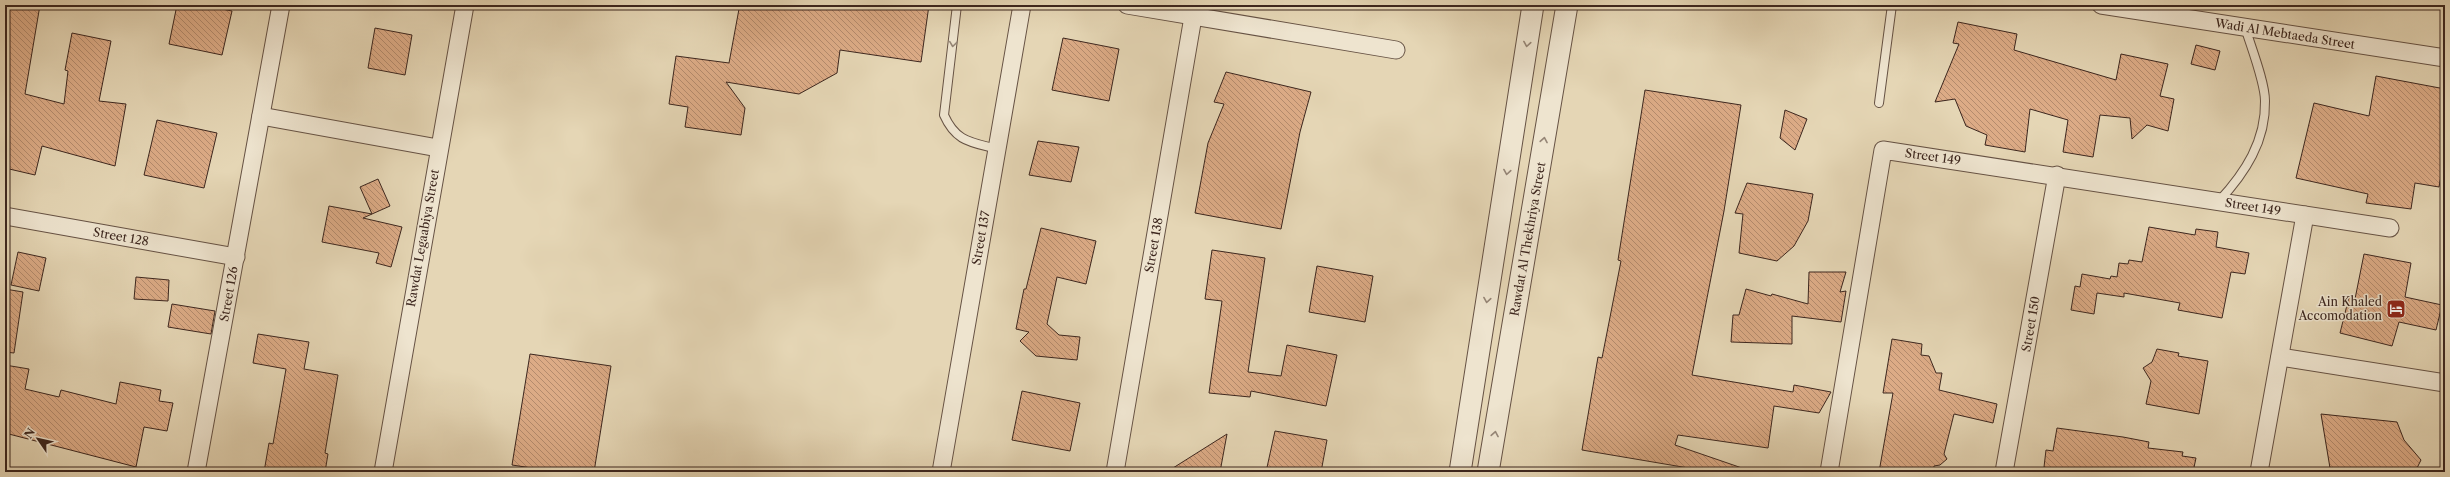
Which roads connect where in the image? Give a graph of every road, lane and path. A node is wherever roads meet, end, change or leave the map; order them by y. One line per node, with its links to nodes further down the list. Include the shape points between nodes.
1 (281, 5): 15 (street, Street 126)
2 (465, 5): 16 (street, Rawdat Legaabiya Street)
3 (957, 5): 17 (lane, one-way to 17, via 944,115 950,129 962,139)
4 (1022, 5): 17 (street, Street 137)
5 (1127, 5): 10 (street)
6 (1533, 5): 30 (street, one-way to 30)
7 (1567, 5): 31 (street, Rawdat Al Thekhriya Street, one-way to 7)
8 (1892, 5): 14 (lane)
9 (2101, 5): 11 (street, Wadi Al Mebtaeda Street)
10 (1193, 17): 12 (street); 29 (street, Street 138)
11 (2244, 27): 13 (street, Wadi Al Mebtaeda Street); 19 (lane, via 2266,100 2263,129 2255,151 2239,179)
12 (1396, 50)
13 (2445, 58)
14 (1879, 104)
15 (261, 116): 16 (street); 23 (street, Street 126)
16 (438, 148): 27 (street, Rawdat Legaabiya Street)
17 (997, 149): 28 (street, Street 137)
18 (2057, 175): 19 (street, Street 149); 32 (street, Street 149, via 1883,150); 33 (street, Street 150)
19 (2218, 201): 20 (street, Street 149)
20 (2305, 215): 22 (street, Street 149); 24 (street)
21 (5, 216): 23 (street, Street 128)
22 (2390, 228)
23 (236, 257): 26 (street, Street 126)
24 (2280, 357): 25 (street); 34 (street)
25 (2445, 383)
26 (196, 472)
27 (383, 472)
28 (941, 472)
29 (1115, 472)
30 (1460, 472)
31 (1488, 472)
32 (1829, 472)
33 (2004, 472)
34 (2259, 472)

